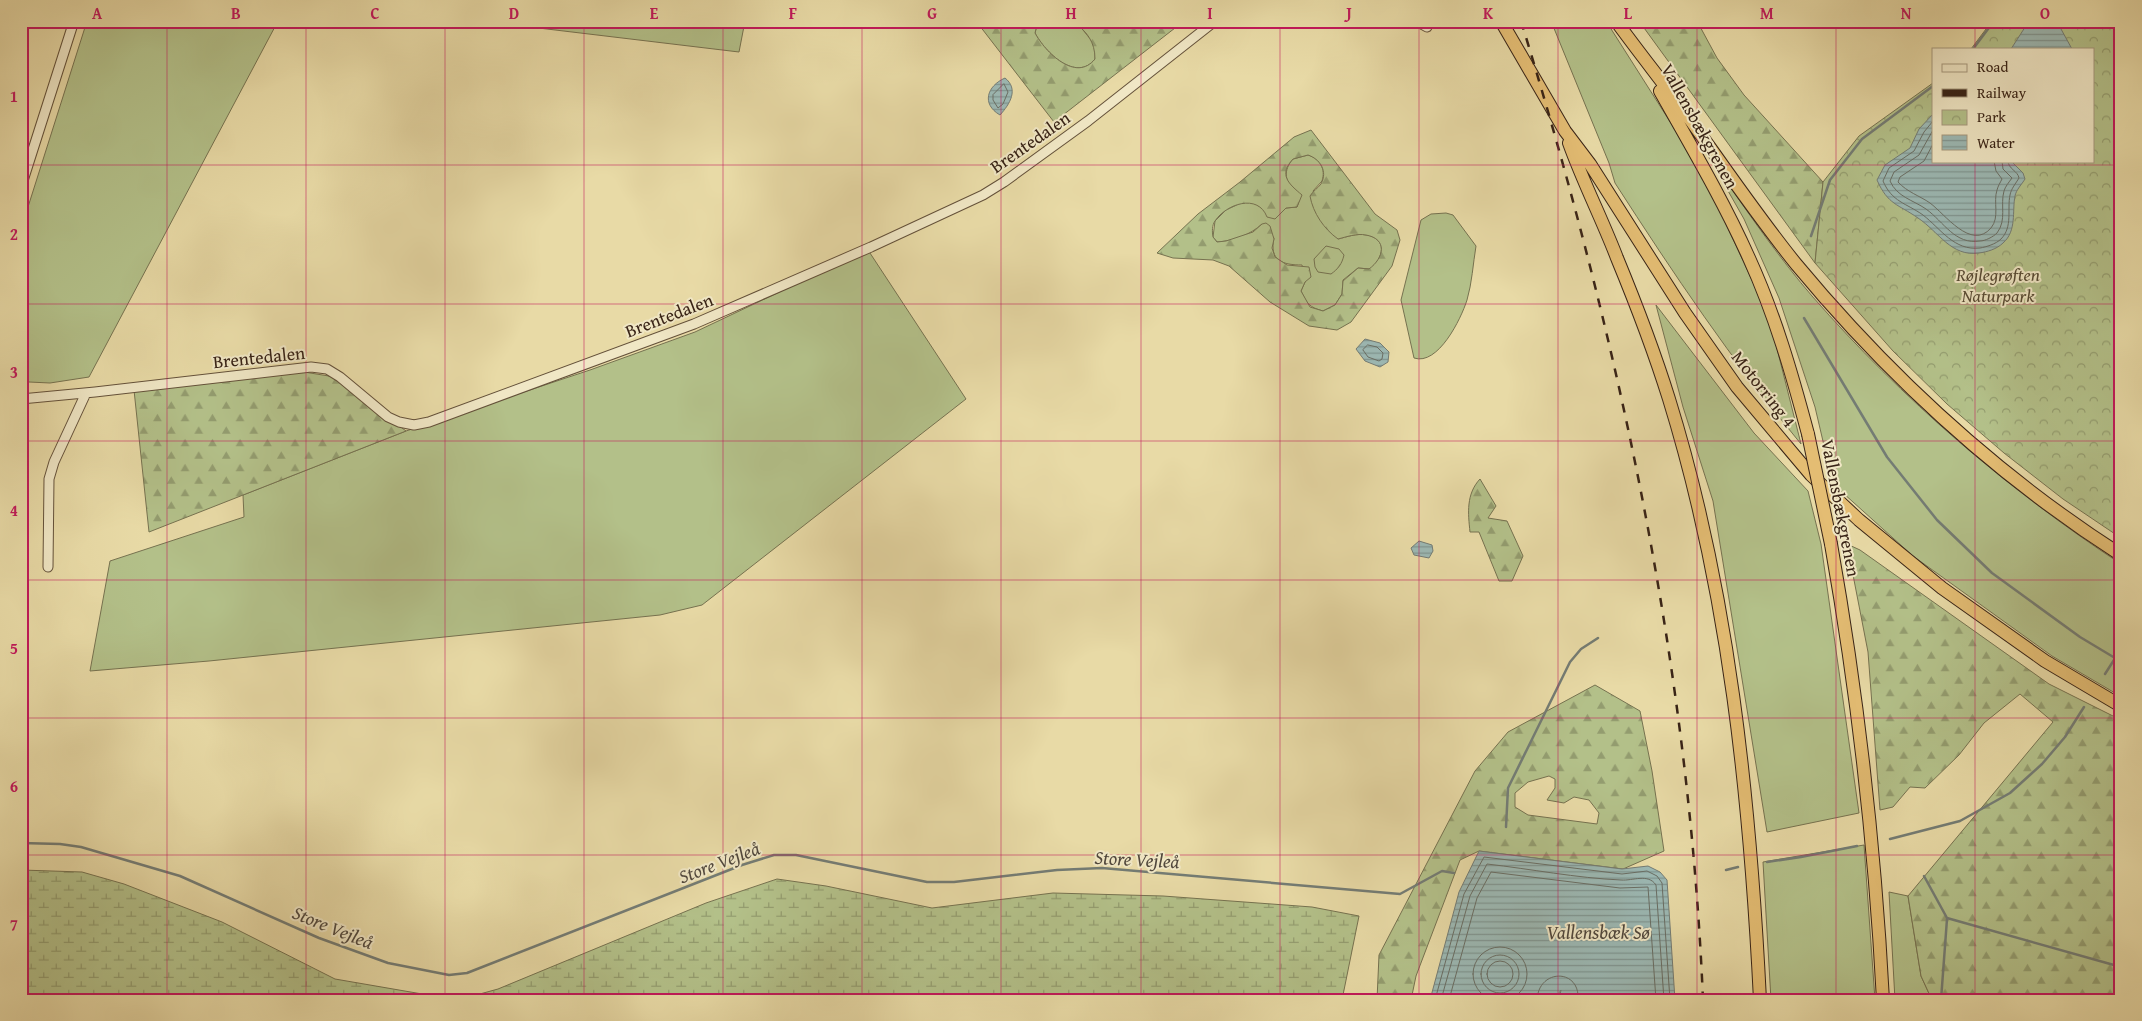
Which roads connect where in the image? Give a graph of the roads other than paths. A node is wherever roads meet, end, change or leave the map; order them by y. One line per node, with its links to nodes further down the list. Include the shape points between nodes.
1 (74, 21): 9 (street)
2 (1215, 21): 10 (street, Brentedalen, via 1088,121 983,194 694,324 429,422 414,425 388,417 340,376 327,369 311,367)
3 (1416, 21): 6 (street)
4 (1501, 21): 8 (highway, Motorring 4)
5 (1616, 21): 7 (highway)
6 (1427, 27)
7 (1642, 58): 12 (highway, via 1688,116 1766,226 1877,355 2008,474); 16 (highway, Vallensbækgrenen, bridge, via 1723,202 1750,259 1790,368 1808,434 1831,544 1856,693 1866,773)
8 (1565, 131): 14 (highway, Motorring 4, via 1590,164 1706,343 1737,386 1811,475 1859,520 1942,588 2045,661); 15 (highway, via 1646,330 1672,408 1702,527 1738,737)
9 (21, 187)
10 (86, 393): 11 (street, Brentedalen); 13 (street, via 48,479)
11 (21, 399)
12 (2121, 555)
13 (48, 566)
14 (2121, 706)
15 (1760, 1000)
16 (1883, 1000)

